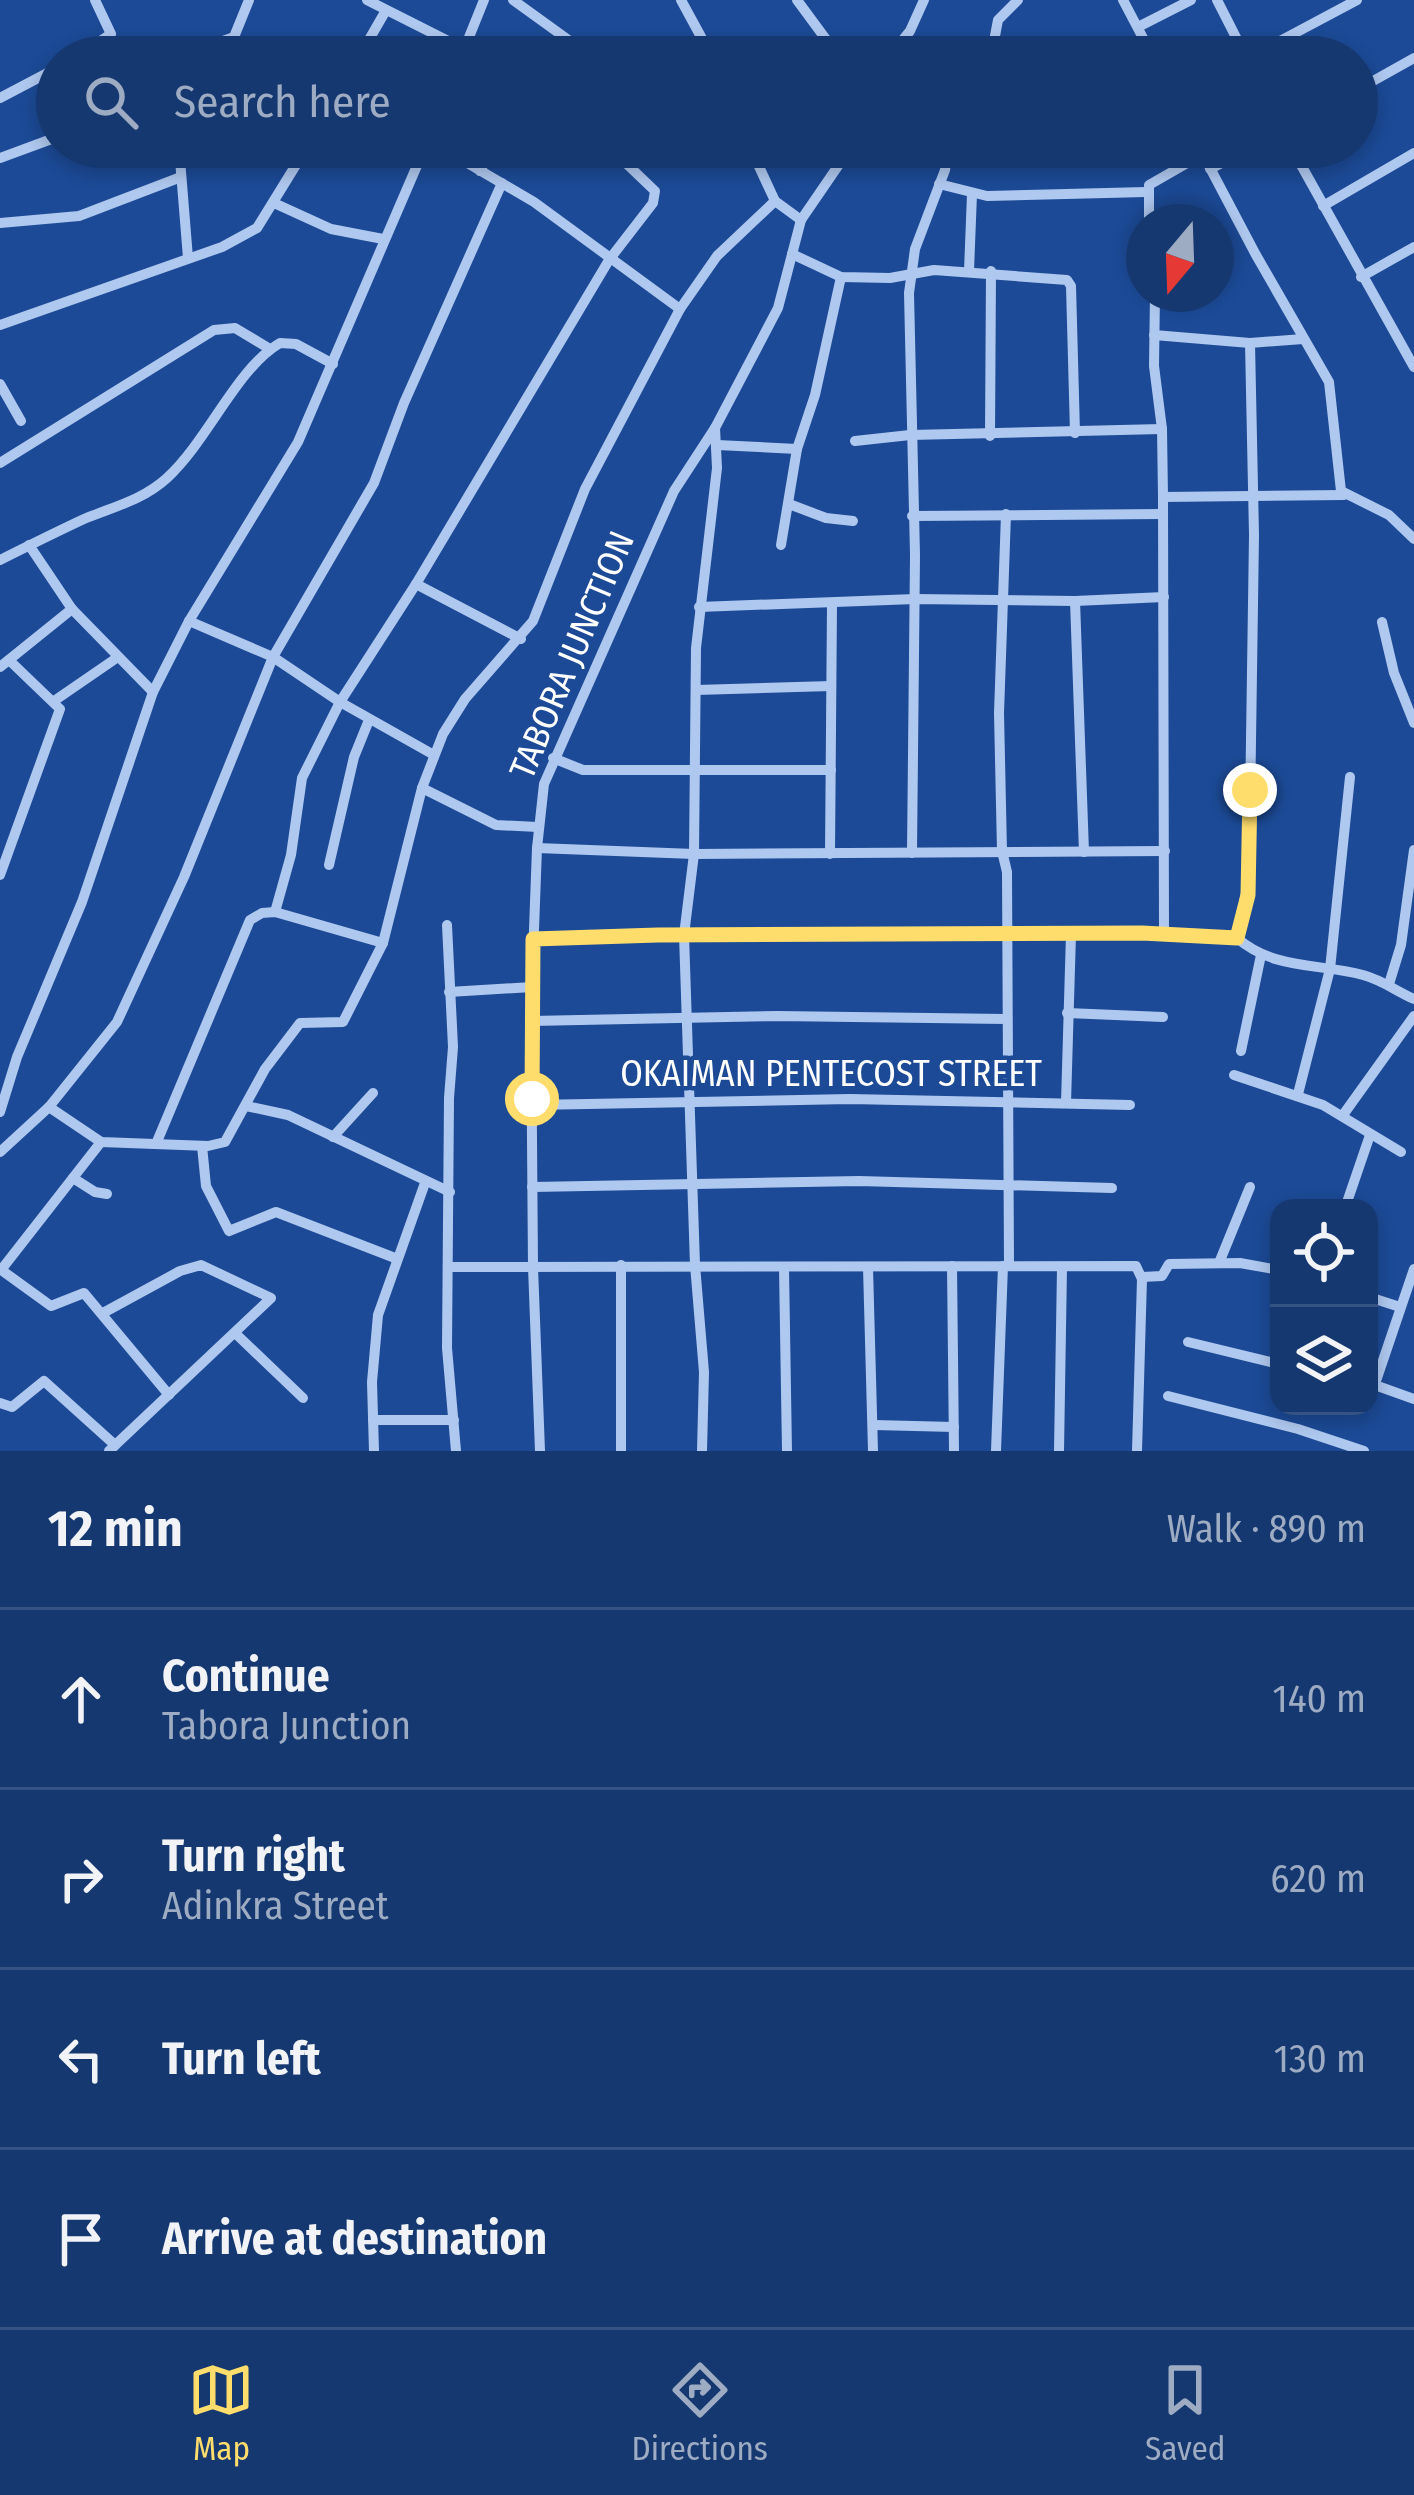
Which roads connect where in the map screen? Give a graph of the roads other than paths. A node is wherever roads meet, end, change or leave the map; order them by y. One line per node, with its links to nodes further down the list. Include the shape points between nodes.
1 (95, 0): 17 (street)
2 (249, 0): 18 (street)
3 (368, 0): 15 (street)
4 (401, 0): 15 (street)
5 (484, 0): 21 (street)
6 (513, 0): 22 (street)
7 (797, 0): 24 (street)
8 (924, 0): 25 (street)
9 (1018, 0): 26 (street, via 998,20)
10 (1124, 0): 16 (street)
11 (1191, 0): 16 (street)
12 (1217, 0): 28 (street)
13 (1357, 0): 29 (street)
14 (683, 1): 23 (street)
15 (390, 14): 19 (street); 20 (street)
16 (1138, 27): 27 (street)
17 (109, 36)
18 (234, 36)
19 (374, 36)
20 (430, 36)
21 (468, 36)
22 (563, 36)
23 (701, 36)
24 (824, 36)
25 (906, 36)
26 (995, 36)
27 (1143, 36)
28 (1237, 36)
29 (1288, 36)
30 (1414, 58): 32 (street)
31 (36, 79): 33 (street)
32 (1378, 79)
33 (0, 98)
34 (36, 145): 36 (street)
35 (1414, 153): 59 (street)
36 (0, 158)
37 (180, 168): 51 (street)
38 (295, 168): 57 (street)
39 (415, 168): 62 (street)
40 (475, 168): 50 (street)
41 (482, 168): 50 (street)
42 (631, 168): 66 (street, via 655,191 647,215)
43 (760, 168): 56 (street)
44 (836, 168): 60 (street, TABORA JUNCTION)
45 (943, 168): 53 (street)
46 (1173, 168): 54 (street)
47 (1214, 168): 49 (street)
48 (1303, 168): 59 (street)
49 (1210, 170): 76 (street)
50 (480, 171): 52 (street)
51 (181, 177): 61 (street, via 79,216); 65 (street)
52 (502, 183): 66 (street); 117 (street, via 374,483)
53 (939, 184): 55 (street); 68 (street)
54 (1146, 192): 55 (street); 58 (street)
55 (972, 194): 67 (street)
56 (775, 201): 60 (street); 72 (street, via 717,256)
57 (274, 203): 62 (street, via 331,229); 65 (street, via 257,228)
58 (1147, 204)
59 (1322, 206): 71 (street)
60 (801, 220): 64 (street, TABORA JUNCTION)
61 (0, 223)
62 (383, 239): 80 (street)
63 (1414, 247): 71 (street)
64 (792, 254): 70 (street); 84 (street, TABORA JUNCTION, via 778,308)
65 (188, 258): 74 (street)
66 (609, 260): 72 (street); 105 (street)
67 (969, 271): 68 (street); 69 (street)
68 (910, 272): 70 (street); 87 (street)
69 (991, 272): 86 (street, via 1070,283); 88 (street)
70 (841, 277): 91 (street)
71 (1361, 277): 78 (street)
72 (680, 309): 115 (street, via 587,485)
73 (1155, 312): 75 (street)
74 (0, 326)
75 (1154, 335): 77 (street); 85 (street)
76 (1303, 339): 77 (street); 94 (street, via 1329,382)
77 (1250, 343): 93 (street)
78 (1409, 346): 81 (street)
79 (269, 349): 80 (street, via 286,342); 92 (street, via 235,328 214,330); 102 (street, via 163,482)
80 (332, 364): 113 (street, via 298,442)
81 (1414, 367)
82 (0, 384): 83 (street)
83 (21, 421)
84 (715, 428): 90 (street); 127 (street, TABORA JUNCTION, via 674,491)
85 (1162, 429): 86 (street); 95 (street)
86 (1075, 433): 88 (street)
87 (910, 435): 88 (street); 89 (street); 99 (street)
88 (990, 436)
89 (855, 441)
90 (717, 445): 91 (street); 111 (street)
91 (796, 449): 96 (street)
92 (0, 464)
93 (1251, 494): 94 (street); 95 (street); 151 (street)
94 (1344, 495): 101 (street, via 1389,515)
95 (1163, 497): 98 (street)
96 (789, 504): 100 (street); 103 (street)
97 (1006, 514): 98 (street); 99 (street); 108 (street)
98 (1162, 514): 106 (street)
99 (912, 516): 107 (street)
100 (853, 521)
101 (1414, 539)
102 (29, 545): 104 (street); 112 (street)
103 (781, 545)
104 (0, 560)
105 (416, 584): 115 (street); 123 (street)
106 (1164, 597): 109 (street); 136 (street)
107 (915, 599): 108 (street); 110 (street); 138 (street)
108 (1001, 599): 109 (street); 134 (street)
109 (1075, 601): 137 (street)
110 (832, 604): 111 (street); 119 (street)
111 (699, 607): 120 (street)
112 (72, 609): 116 (street); 118 (street)
113 (189, 621): 117 (street); 121 (street)
114 (1382, 622): 125 (street)
115 (520, 639): 126 (street, via 465,699)
116 (118, 657): 121 (street); 122 (street)
117 (273, 657): 123 (street); 173 (street, via 117,1022)
118 (2, 665): 122 (street)
119 (831, 686): 120 (street); 128 (street)
120 (696, 690): 129 (street)
121 (153, 692): 174 (street)
122 (54, 701): 142 (street, via 59,713)
123 (340, 702): 124 (street); 143 (street, via 302,778)
124 (369, 720): 126 (street); 141 (street)
125 (1414, 723)
126 (434, 755): 131 (street)
127 (553, 758): 129 (street, via 583,770); 132 (street, TABORA JUNCTION)
128 (831, 770): 129 (street); 140 (street)
129 (697, 772): 139 (street)
130 (1350, 777): 152 (street)
131 (422, 788): 132 (street, via 496,825); 150 (street)
132 (538, 827): 133 (street, TABORA JUNCTION)
133 (537, 848): 139 (street); 149 (street, TABORA JUNCTION)
134 (1002, 850): 137 (street); 138 (street); 148 (street)
135 (1414, 850): 153 (street)
136 (1165, 851): 137 (street); 145 (street)
137 (1084, 852)
138 (912, 853): 140 (street)
139 (694, 854): 140 (street); 147 (street)
140 (830, 854)
141 (329, 865)
142 (0, 875)
143 (275, 912): 150 (street); 179 (street, via 246,926)
144 (447, 926): 155 (street)
145 (1164, 933): 146 (street); 151 (street)
146 (1071, 934): 148 (street); 157 (street)
147 (684, 935): 148 (street); 149 (street); 160 (street)
148 (1005, 936): 161 (street)
149 (533, 939): 154 (street, TABORA JUNCTION)
150 (382, 943): 172 (street, via 343,1022 300,1023)
151 (1251, 949): 152 (street, via 1273,961); 163 (street)
152 (1330, 969): 153 (street); 166 (street)
153 (1389, 984): 156 (street)
154 (532, 987): 155 (street); 162 (street, TABORA JUNCTION)
155 (449, 992): 190 (street)
156 (1414, 999)
157 (1067, 1013): 159 (street); 168 (street)
158 (1414, 1016): 175 (street)
159 (1162, 1017)
160 (686, 1018): 161 (street); 162 (street); 169 (street)
161 (1006, 1019): 167 (street)
162 (531, 1021): 170 (street, TABORA JUNCTION)
163 (1241, 1051)
164 (1234, 1076): 166 (street)
165 (373, 1093): 177 (street)
166 (1298, 1094): 175 (street)
167 (1007, 1102): 168 (street, OKAIMAN PENTECOST STREET); 169 (street, OKAIMAN PENTECOST STREET); 185 (street)
168 (1066, 1103): 171 (street, OKAIMAN PENTECOST STREET)
169 (688, 1104): 170 (street, OKAIMAN PENTECOST STREET); 186 (street)
170 (533, 1105): 188 (street, TABORA JUNCTION)
171 (1130, 1105)
172 (246, 1106): 177 (street); 180 (street, via 225,1142)
173 (49, 1107): 178 (street); 181 (street)
174 (0, 1112)
175 (1343, 1115): 176 (street)
176 (1370, 1135): 182 (street); 192 (street)
177 (333, 1137): 184 (street)
178 (101, 1142): 179 (street); 183 (street)
179 (156, 1144): 180 (street)
180 (202, 1146): 193 (street, via 206,1186 229,1231 276,1212)
181 (0, 1152)
182 (1401, 1152)
183 (73, 1178): 191 (street); 206 (street)
184 (425, 1183): 190 (street); 193 (street)
185 (1009, 1184): 186 (street); 189 (street); 198 (street)
186 (692, 1185): 188 (street); 196 (street)
187 (1250, 1186): 194 (street)
188 (532, 1187): 200 (street, TABORA JUNCTION)
189 (1112, 1188)
190 (450, 1192): 199 (street)
191 (106, 1194)
192 (1348, 1199)
193 (395, 1258): 221 (street, via 374,1339)
194 (1219, 1263): 204 (street); 207 (street, via 1169,1264)
195 (621, 1265): 196 (street); 200 (street); 229 (street)
196 (695, 1265): 202 (street); 230 (street)
197 (952, 1266): 198 (street); 201 (street); 224 (street)
198 (1006, 1266): 203 (street); 234 (street)
199 (449, 1267): 200 (street); 222 (street)
200 (533, 1267): 228 (street, TABORA JUNCTION)
201 (868, 1267): 202 (street); 223 (street)
202 (784, 1268): 231 (street)
203 (1063, 1268): 207 (street, via 1136,1266); 235 (street)
204 (1270, 1269)
205 (1414, 1269): 209 (street)
206 (2, 1273): 210 (street, via 51,1306 84,1293)
207 (1149, 1276): 236 (street)
208 (1378, 1300): 209 (street)
209 (1400, 1307): 214 (street)
210 (103, 1313): 211 (street, via 201,1265 271,1298); 216 (street)
211 (235, 1333): 216 (street); 218 (street)
212 (1188, 1342): 213 (street)
213 (1270, 1362)
214 (1378, 1368)
215 (1378, 1386): 219 (street)
216 (169, 1395): 225 (street)
217 (1168, 1396): 237 (street)
218 (303, 1398)
219 (1414, 1399)
220 (0, 1403): 225 (street, via 12,1407 44,1381)
221 (373, 1420): 222 (street); 226 (street)
222 (454, 1420): 227 (street)
223 (874, 1425): 224 (street); 232 (street)
224 (954, 1427): 233 (street)
225 (112, 1448)
226 (374, 1451)
227 (456, 1451)
228 (540, 1451)
229 (621, 1451)
230 (703, 1451)
231 (787, 1451)
232 (873, 1451)
233 (954, 1451)
234 (996, 1451)
235 (1058, 1451)
236 (1137, 1451)
237 (1364, 1451)

